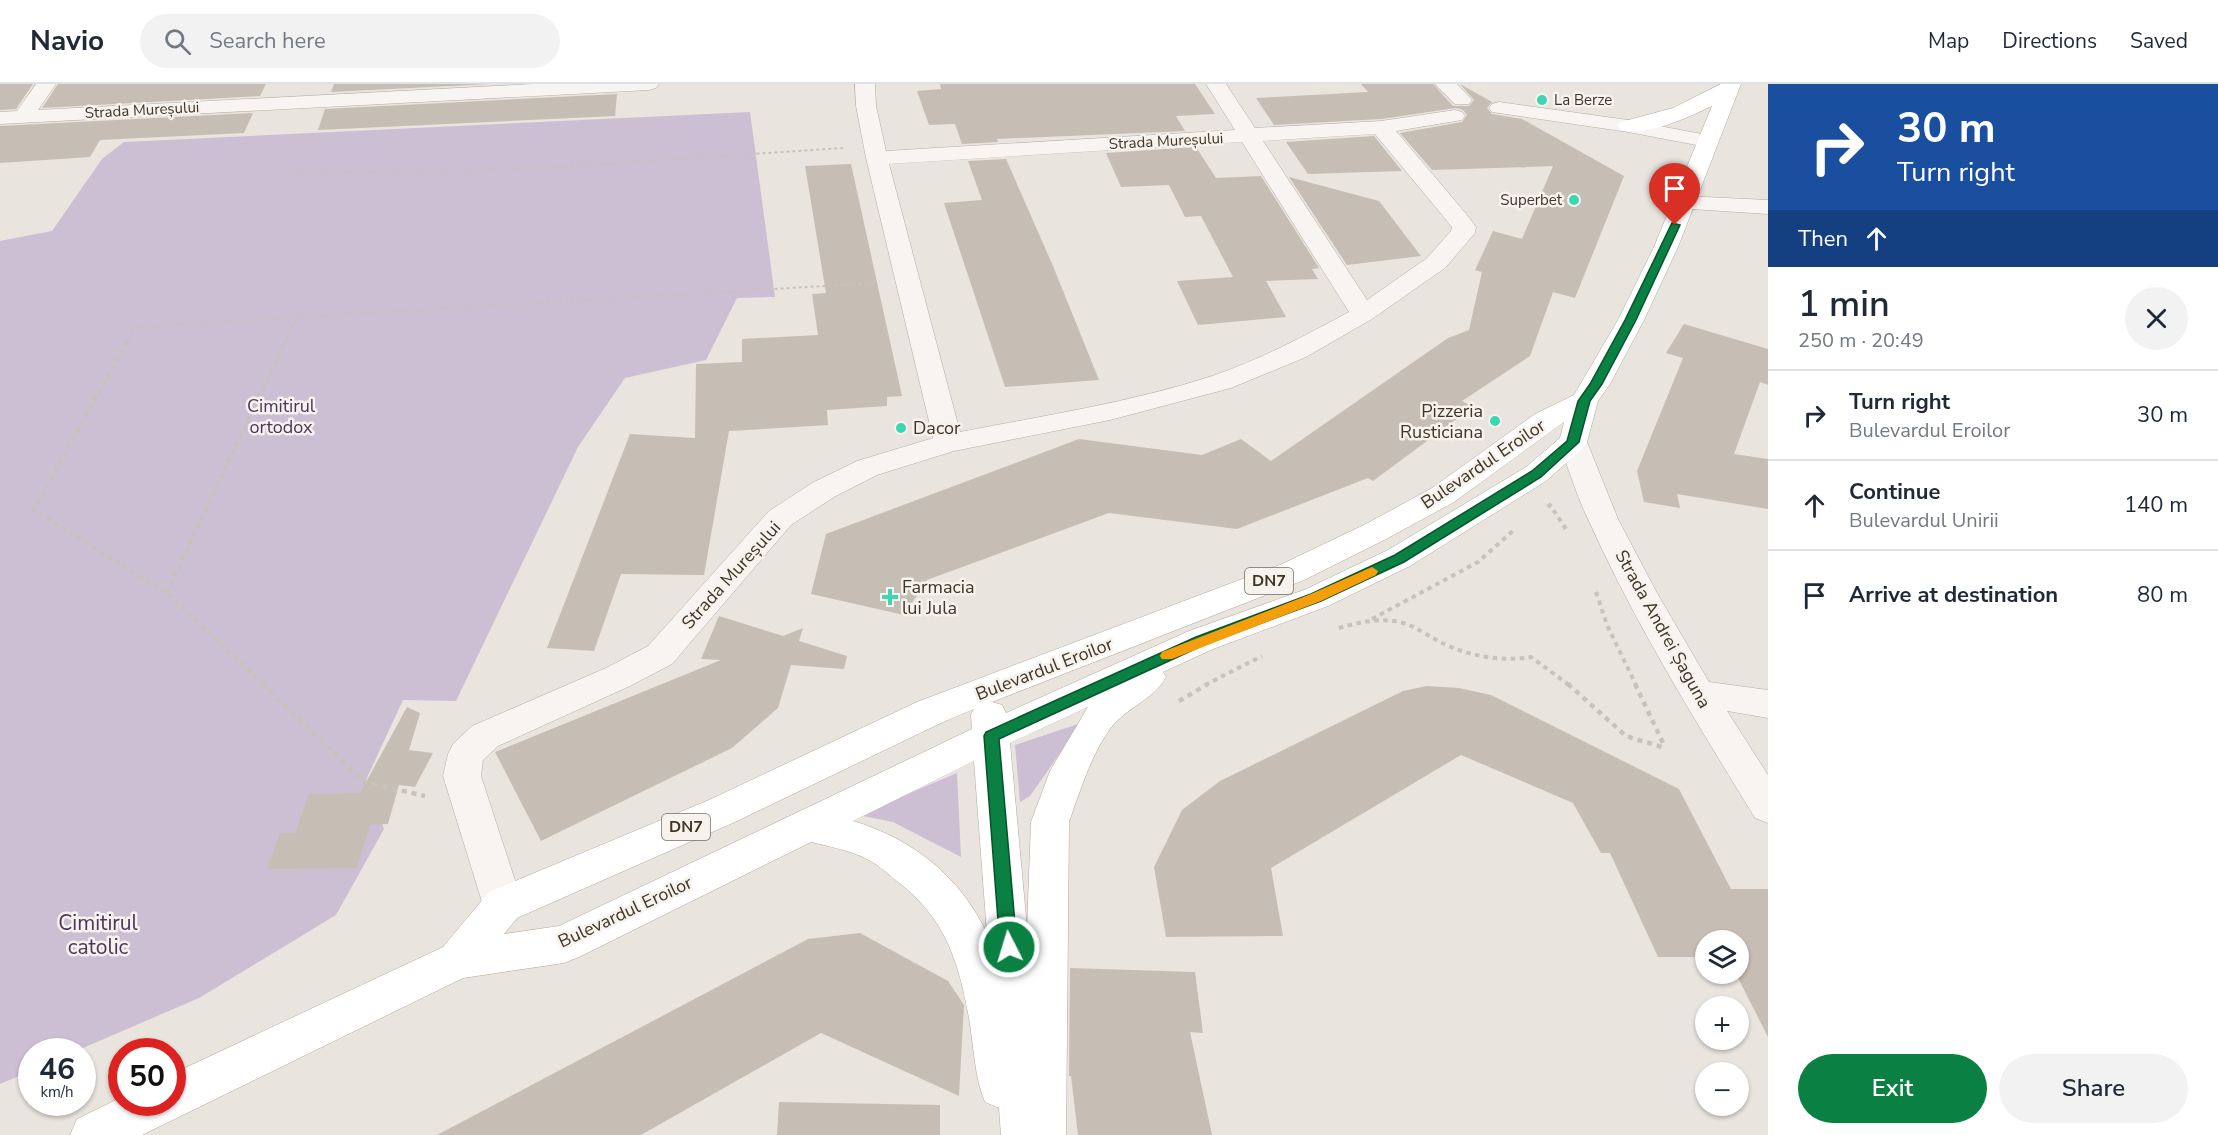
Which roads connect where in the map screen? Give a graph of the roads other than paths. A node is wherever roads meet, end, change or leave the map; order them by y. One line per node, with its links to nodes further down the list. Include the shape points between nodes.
1 (46, 84): 10 (street)
2 (649, 84): 6 (street, Strada Mureșului)
3 (865, 84): 16 (street)
4 (1216, 84): 14 (street)
5 (1446, 84): 9 (street)
6 (557, 86): 8 (street, Strada Mureșului)
7 (1730, 86): 12 (main road, via 1662,120); 15 (main road)
8 (289, 93): 10 (street, Strada Mureșului)
9 (1479, 115): 12 (street, Strada Mureșului); 13 (street, Strada Mureșului); 17 (street, Strada Mureșului, via 1628,138)
10 (23, 117): 11 (street, Strada Mureșului)
11 (0, 118)
12 (1628, 126): 15 (street, Strada Mureșului)
13 (1381, 127): 14 (street, Strada Mureșului); 20 (street, Strada Mureșului, via 1464,226 1463,233 1436,263)
14 (1250, 136): 16 (street, Strada Mureșului); 20 (street)
15 (1707, 141): 17 (main road)
16 (875, 152): 23 (street)
17 (1699, 163): 18 (main road)
18 (1684, 203): 19 (street); 21 (main road, via 1631,320)
19 (1768, 207)
20 (1363, 314): 23 (street, Strada Mureșului, via 1297,351 1221,382 1110,411)
21 (1584, 401): 22 (main road, Bulevardul Eroilor); 25 (main road, Bulevardul Eroilor / DN7, via 1545,420 1443,495 1293,572)
22 (1573, 442): 24 (main road, Bulevardul Eroilor / DN7, via 1536,474 1399,558 1316,598); 26 (street, Strada Andrei Șaguna, via 1603,518)
23 (949, 444): 31 (street, Strada Mureșului, via 867,468 823,490 780,518 660,655 485,736 466,754 462,776)
24 (1201, 640): 28 (main road, Bulevardul Eroilor / DN7); 38 (main road, via 1102,714 1068,771 1050,822)
25 (987, 691): 28 (main road); 31 (main road, Bulevardul Eroilor / DN7, via 930,712 722,812)
26 (1696, 693): 27 (street); 29 (street, Strada Andrei Șaguna)
27 (1768, 704)
28 (991, 736): 30 (main road, Bulevardul Eroilor / DN7); 37 (main road)
29 (1768, 807)
30 (808, 825): 32 (main road, Bulevardul Eroilor / DN7, via 564,944); 36 (main road, via 878,846 914,869 944,896 969,935 983,979)
31 (503, 905): 32 (main road, Bulevardul Eroilor / DN7)
32 (458, 960): 33 (main road, Bulevardul Eroilor / DN7)
33 (186, 1090)
34 (132, 1116): 35 (main road)
35 (93, 1135)
36 (1009, 1135)
37 (1024, 1135)
38 (1043, 1135)

